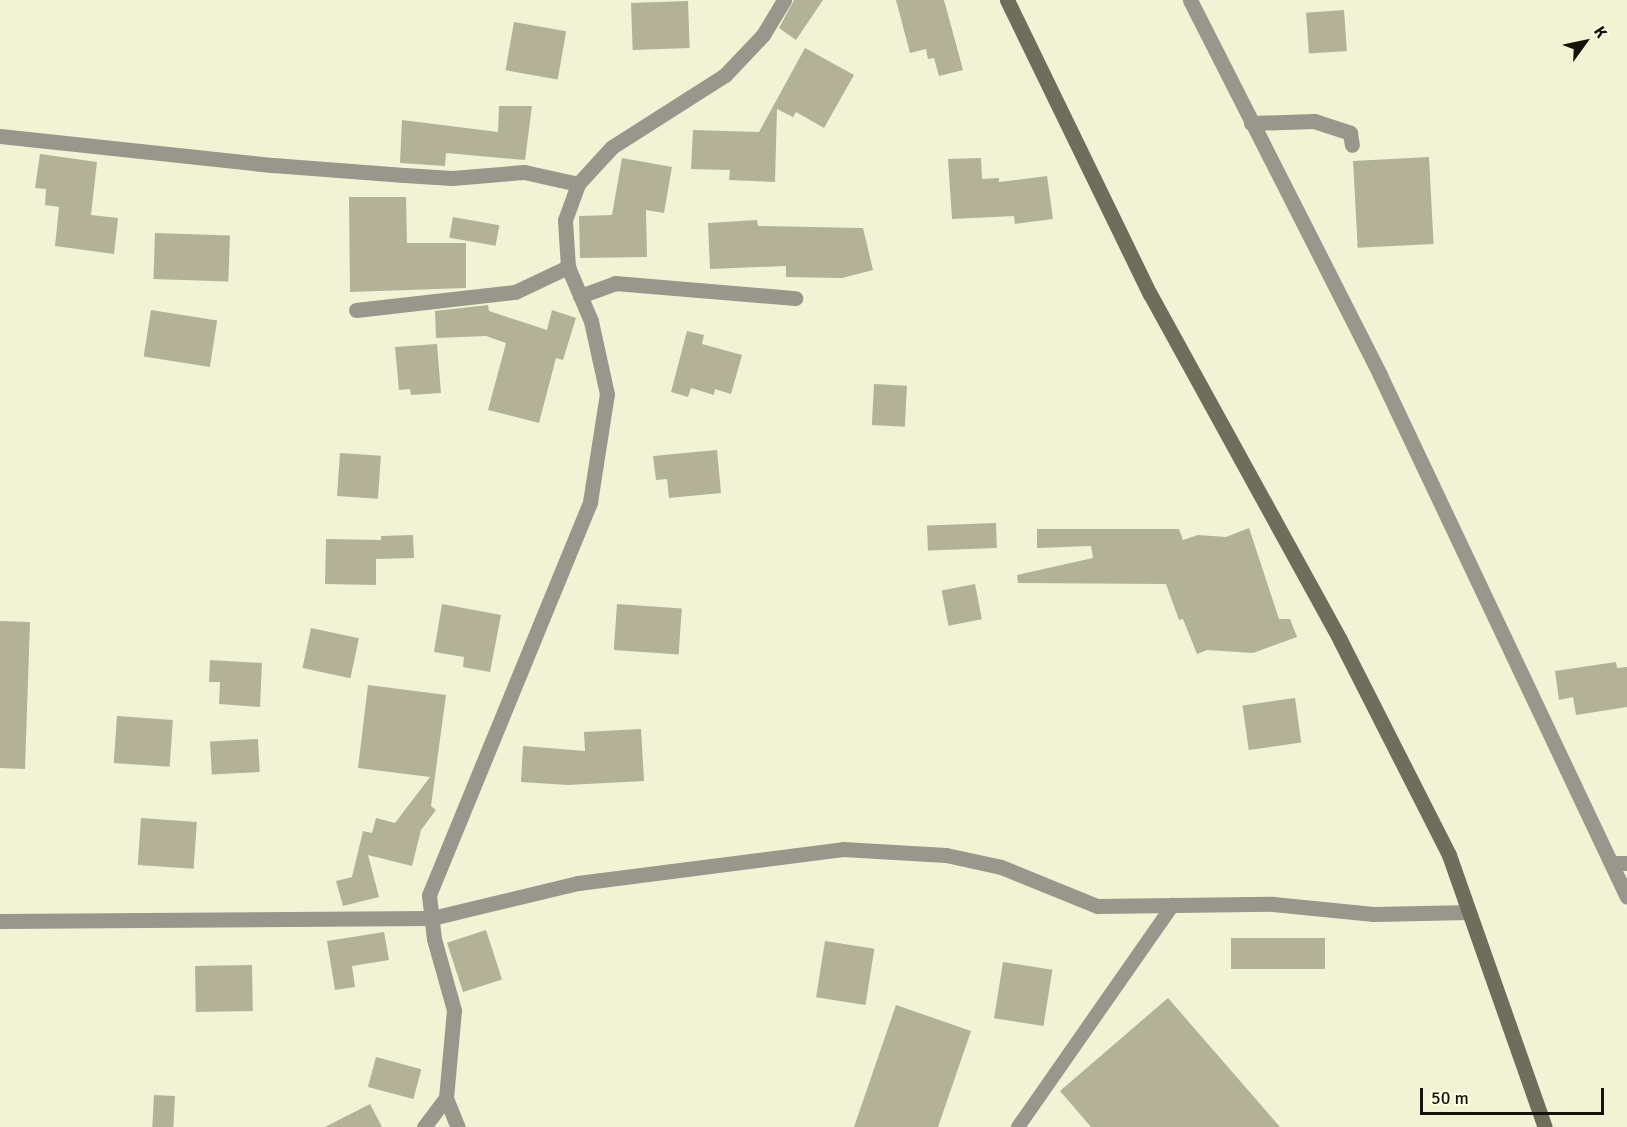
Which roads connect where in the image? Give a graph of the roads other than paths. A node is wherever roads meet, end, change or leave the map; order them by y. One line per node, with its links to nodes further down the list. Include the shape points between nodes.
1 (784, 0): 7 (street, via 763,35 725,75 612,147)
2 (1007, 0): 16 (street, via 1150,294 1351,661 1449,855)
3 (1190, 0): 4 (street)
4 (1251, 123): 6 (street, via 1314,121 1350,133); 12 (street, via 1380,375)
5 (0, 136): 7 (street, via 404,175 452,178 524,172)
6 (1352, 145)
7 (578, 184): 8 (street, via 565,220)
8 (568, 267): 9 (street); 11 (street, via 515,292)
9 (580, 296): 10 (street, via 615,283); 17 (street, via 591,321 607,394 590,502 429,895)
10 (795, 298)
11 (356, 310)
12 (1611, 863): 13 (street); 14 (street)
13 (1627, 863)
14 (1627, 897)
15 (1173, 905): 16 (street, via 1273,904 1374,914); 17 (street, via 1097,906 1001,867 946,855 843,849 578,883); 22 (lane)
16 (1469, 912): 23 (street)
17 (432, 918): 18 (street); 19 (street, via 454,1010)
18 (0, 921)
19 (446, 1098): 20 (street); 21 (street)
20 (424, 1127)
21 (458, 1127)
22 (1018, 1127)
23 (1545, 1127)

